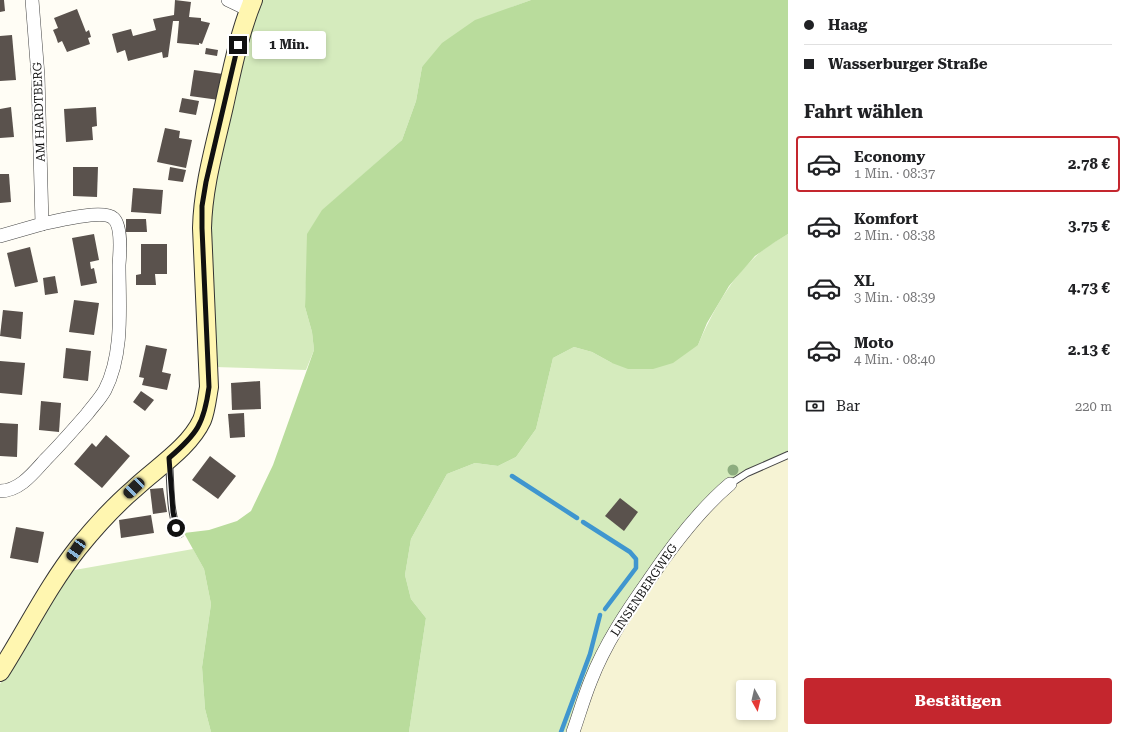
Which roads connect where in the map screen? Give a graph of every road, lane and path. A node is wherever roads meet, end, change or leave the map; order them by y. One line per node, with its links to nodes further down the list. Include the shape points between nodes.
1 (32, 0): 4 (street, AM HARDTBERG, via 38,76)
2 (228, 0): 3 (street)
3 (251, 5): 7 (main road, via 238,45 202,206 208,380 206,408 196,430)
4 (42, 224): 5 (street); 9 (street, via 94,214 113,217 117,223 119,330 115,358 105,390 64,442 20,485)
5 (0, 236)
6 (788, 455): 8 (lane, via 747,473)
7 (169, 458): 10 (lane, via 173,512); 11 (main road, via 101,520 76,550)
8 (730, 484): 12 (street, LINSENBERGWEG, via 706,506 685,531 626,612 591,679)
9 (0, 491)
10 (180, 534)
11 (0, 672)
12 (573, 732)

